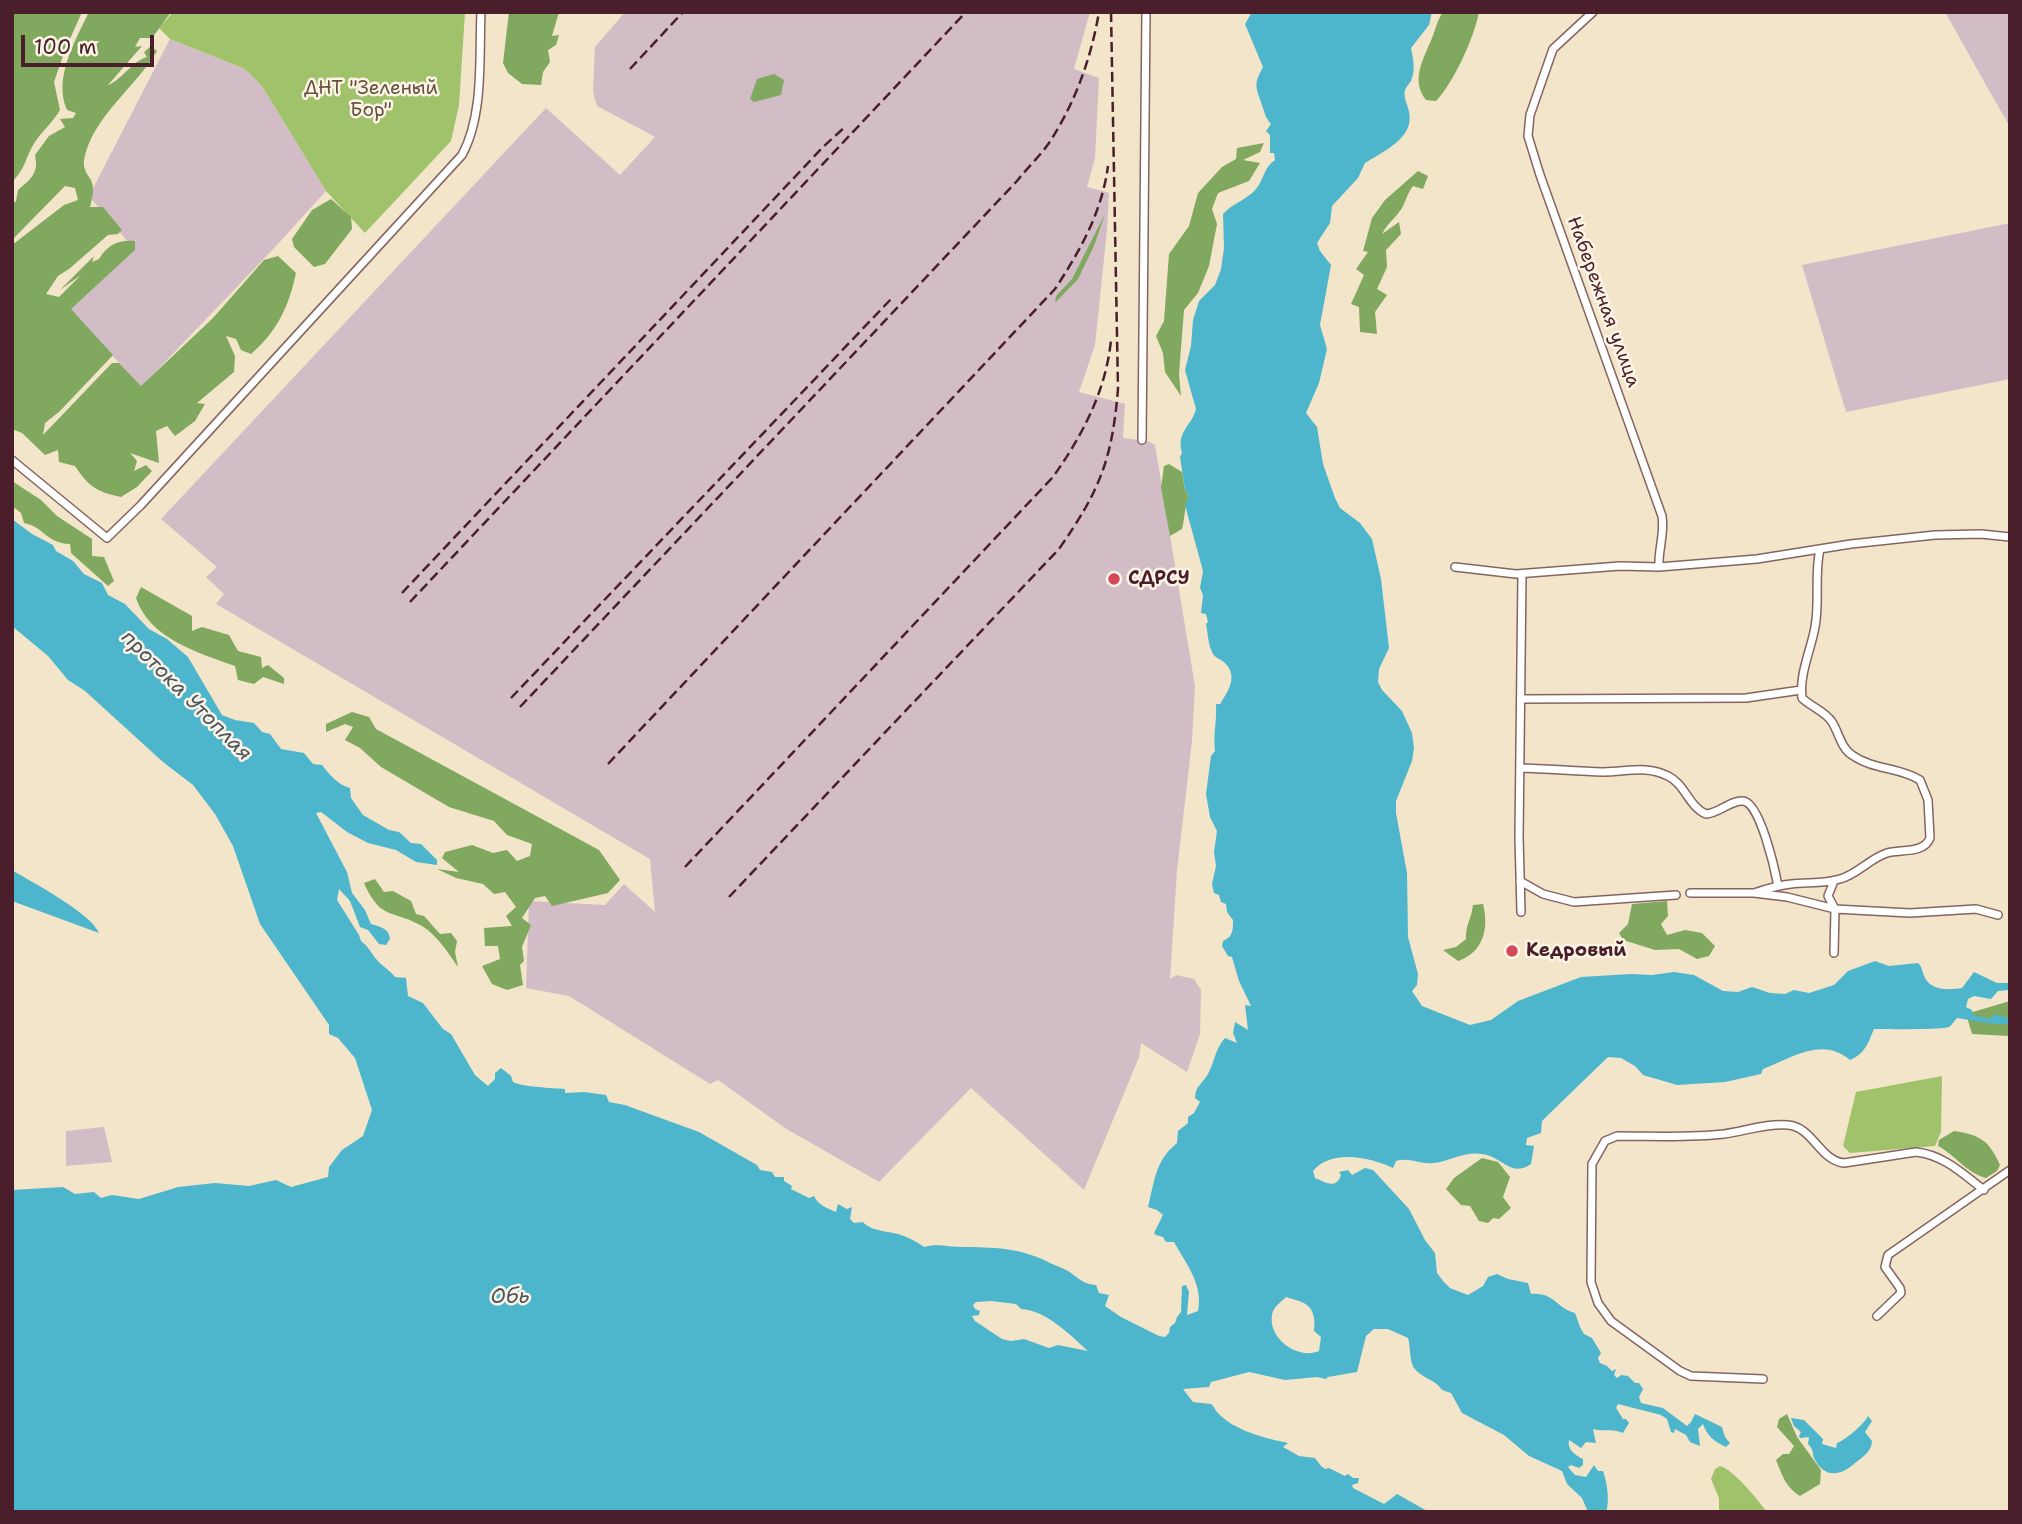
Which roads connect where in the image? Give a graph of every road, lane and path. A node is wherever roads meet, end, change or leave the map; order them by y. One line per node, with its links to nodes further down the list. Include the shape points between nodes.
1 (481, 12): 5 (street, via 476,114 462,155 107,538)
2 (1146, 12): 4 (street)
3 (1592, 12): 9 (street, Набережная улица, via 1553,49 1530,115 1528,136 1662,516)
4 (1142, 440)
5 (12, 460)
6 (2010, 537): 7 (street, via 1935,535)
7 (1820, 549): 9 (street); 11 (street, via 1815,628)
8 (1455, 567): 10 (street)
9 (1659, 567): 10 (street)
10 (1522, 574): 12 (street)
11 (1801, 690): 12 (street, via 1746,698); 15 (street, via 1802,698 1832,721 1849,754 1913,776 1924,786 1928,800 1928,843 1879,856)
12 (1522, 699): 13 (street)
13 (1520, 768): 14 (street); 16 (street, via 1651,769 1682,786 1706,814 1747,802 1761,826)
14 (1520, 881): 19 (street, via 1543,894 1574,902); 21 (street)
15 (1834, 881): 16 (street); 20 (street, via 1828,896)
16 (1778, 886): 18 (street)
17 (1690, 893): 18 (street)
18 (1754, 893): 20 (street)
19 (1676, 895)
20 (1835, 909): 22 (street, via 1910,913 1976,909); 23 (street)
21 (1521, 912)
22 (1998, 915)
23 (1834, 953)
24 (2010, 1170): 25 (street)
25 (1984, 1190): 26 (street, via 1888,1255 1885,1267 1901,1293); 27 (street, via 1927,1153 1836,1163 1805,1132 1788,1125 1723,1134 1617,1136 1605,1141 1592,1164 1590,1200 1591,1282 1598,1303 1611,1321 1680,1371 1692,1376)
26 (1877, 1317)
27 (1763, 1378)

